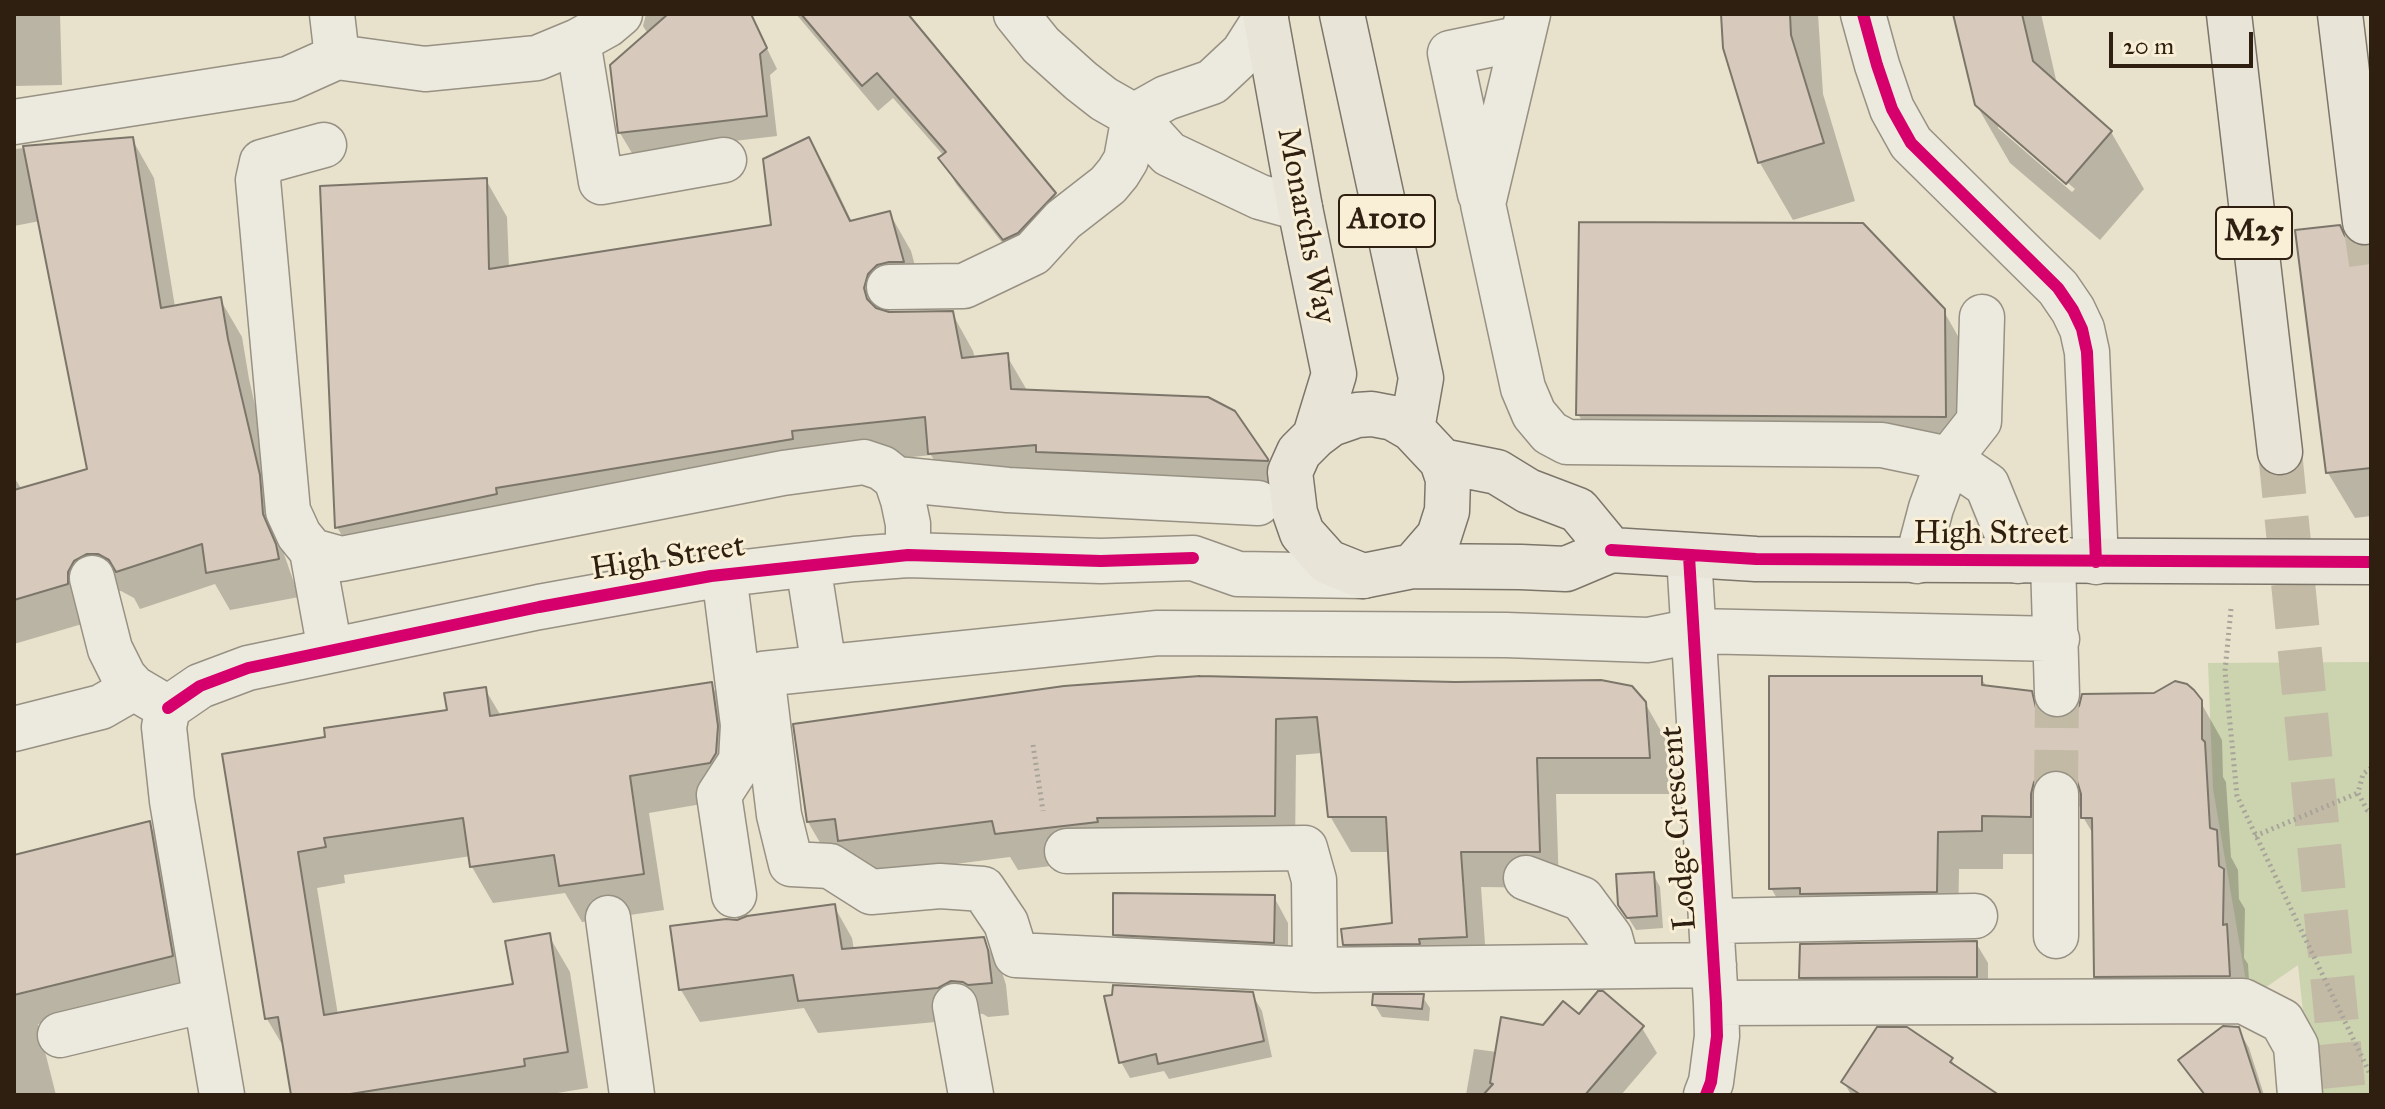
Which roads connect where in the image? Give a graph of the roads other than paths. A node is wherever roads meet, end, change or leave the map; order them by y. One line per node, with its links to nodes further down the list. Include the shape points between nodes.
1 (332, 14): 10 (street)
2 (1016, 14): 11 (street, via 1081,81)
3 (1342, 14): 20 (main road, A1010, via 1421,378)
4 (1863, 14): 35 (street, via 1892,109 1911,143 2058,288 2082,329)
5 (2229, 14): 22 (main road, M25)
6 (2340, 14): 17 (main road)
7 (1266, 16): 11 (street, via 1243,53 1212,82); 16 (main road, Monarchs Way / A1010)
8 (600, 23): 10 (street, via 537,58 425,69); 14 (street, via 601,182)
9 (1525, 26): 15 (street); 15 (street, via 1450,53)
10 (337, 57): 12 (street, via 288,79)
11 (1134, 116): 16 (street, via 1169,154 1260,197); 18 (street, via 1126,160 1118,173 1033,253 964,286)
12 (14, 122)
13 (324, 145): 29 (street, via 262,162 258,180 288,511)
14 (724, 160)
15 (1483, 204): 23 (street, via 1523,388 1550,433 1567,442 1882,445)
16 (1300, 208): 21 (main road, Monarchs Way / A1010, via 1334,374)
17 (2365, 222)
18 (889, 287)
19 (1982, 317): 23 (street, via 1979,421)
20 (1412, 429): 21 (main road, via 1393,418 1357,415); 24 (main road)
21 (1315, 436): 25 (main road, via 1299,452)
22 (2280, 452)
23 (1949, 459): 33 (street); 34 (street, via 1987,485)
24 (1442, 461): 28 (main road, via 1497,472 1528,491 1578,510); 38 (main road, via 1448,479 1447,511 1439,536)
25 (1290, 472): 27 (street); 40 (main road, via 1302,533 1328,562)
26 (896, 479): 27 (street); 29 (street, via 864,462 768,475 341,559); 30 (street, via 908,524)
27 (1258, 503): 32 (street)
28 (1611, 550): 31 (main road, High Street); 38 (main road, High Street, via 1566,569)
29 (312, 551): 44 (street)
30 (908, 555): 32 (street, High Street); 37 (street, High Street)
31 (1689, 556): 33 (main road, High Street); 42 (street, Lodge Crescent)
32 (1193, 558): 40 (street, High Street, via 1238,574)
33 (1917, 561): 34 (main road, High Street)
34 (2036, 562): 35 (main road, High Street); 43 (street)
35 (2096, 562): 36 (main road, High Street)
36 (2371, 562)
37 (808, 565): 39 (street, High Street); 45 (street)
38 (1413, 566): 40 (main road)
39 (724, 574): 44 (street, High Street); 52 (street, via 743,725 741,761 719,795)
40 (1363, 576)
41 (92, 578): 47 (street, via 110,649 124,677)
42 (1693, 631): 43 (street); 45 (street, via 1648,640 1158,633); 55 (street, Lodge Crescent)
43 (2057, 639): 46 (street)
44 (330, 650): 47 (street, High Street)
45 (824, 667): 58 (street, via 762,674 779,815 791,864 830,866 871,892 940,886 983,889 1006,923 1016,955)
46 (2057, 694)
47 (151, 698): 48 (street, High Street); 60 (street, via 164,727)
48 (14, 729)
49 (2056, 794): 56 (street)
50 (1056, 834): 58 (street, via 1305,848 1314,880)
51 (1526, 878): 57 (street, via 1582,899 1610,937)
52 (734, 895)
53 (1975, 916): 55 (street)
54 (608, 918): 65 (street)
55 (1713, 921): 59 (street, Lodge Crescent)
56 (2056, 936)
57 (1618, 966): 58 (street); 59 (street)
58 (1315, 970)
59 (1715, 984): 63 (street, Lodge Crescent); 67 (street, via 2243,1001 2282,1021 2296,1046)
60 (206, 1000): 62 (street); 64 (street)
61 (955, 1006): 66 (street)
62 (60, 1035)
63 (1714, 1091)
64 (222, 1095)
65 (632, 1095)
66 (971, 1095)
67 (2300, 1095)

